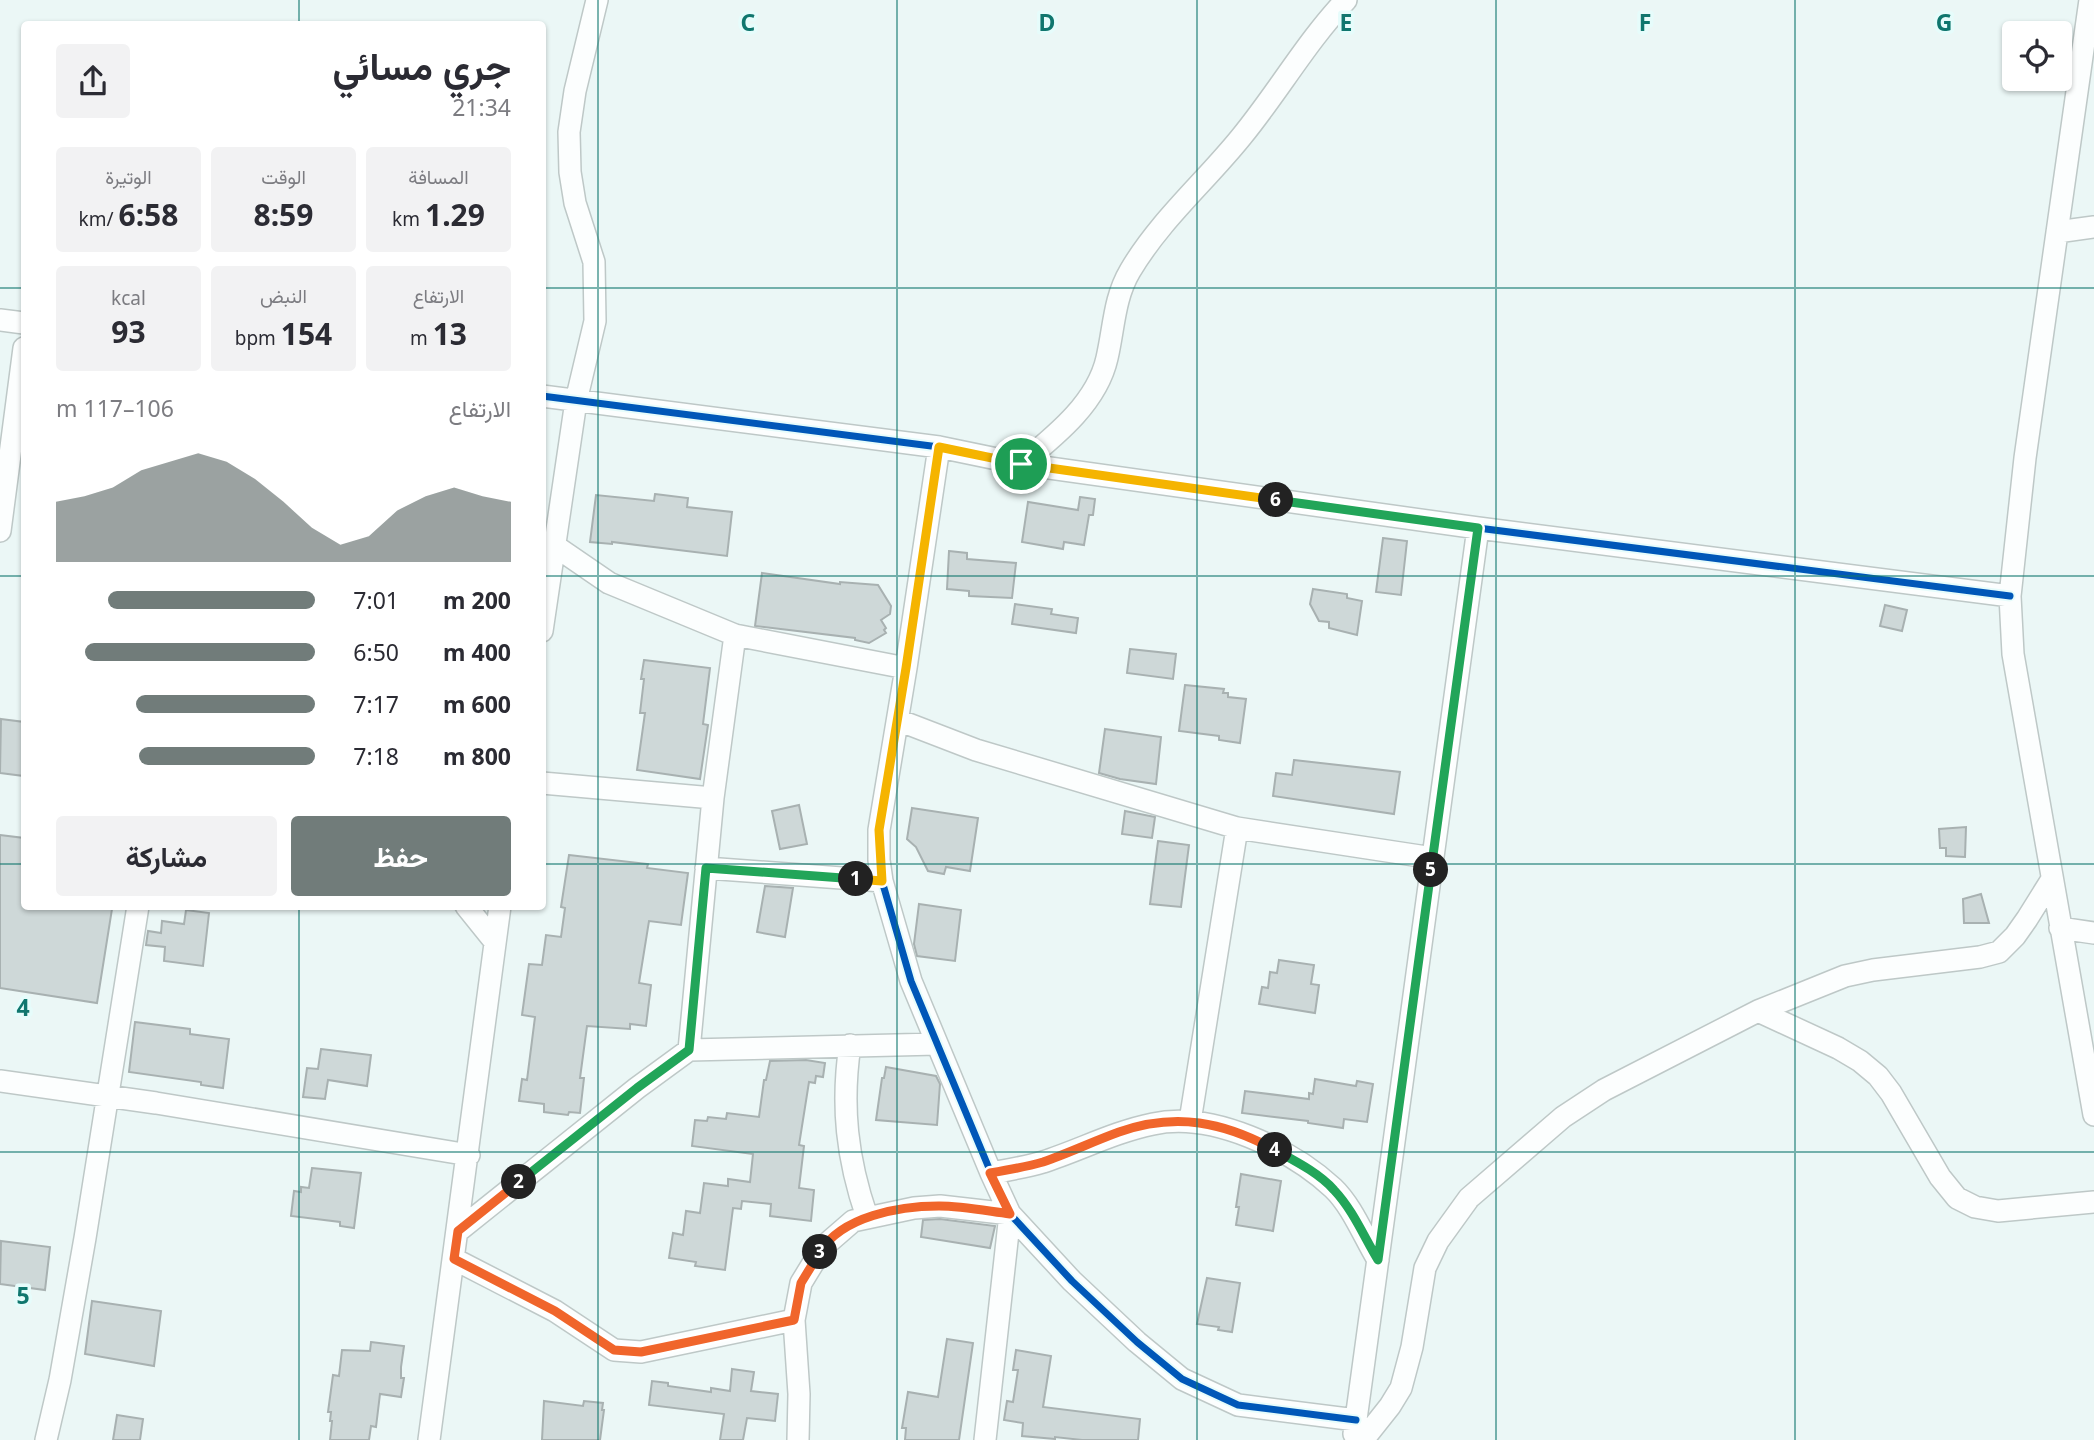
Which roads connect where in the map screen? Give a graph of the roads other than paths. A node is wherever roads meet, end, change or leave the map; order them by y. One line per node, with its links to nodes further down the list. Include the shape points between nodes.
1 (597, 0): 10 (street, via 569,132 575,203 594,262 595,321)
2 (1346, 0): 12 (street, via 1241,138 1150,241 1116,304 1107,359 1097,384 1060,432)
3 (2090, 0): 5 (street)
4 (2094, 228): 5 (street)
5 (2057, 232): 16 (street)
6 (0, 320): 7 (street)
7 (21, 323)
8 (21, 371): 14 (street)
9 (546, 397): 10 (street)
10 (576, 401): 11 (street); 15 (street)
11 (939, 447): 12 (street); 19 (street)
12 (1021, 464): 13 (street)
13 (1478, 528): 16 (street); 24 (street)
14 (0, 531)
15 (555, 546): 17 (street); 18 (street, via 609,583)
16 (2010, 597): 26 (street, via 2013,654)
17 (546, 605)
18 (735, 635): 19 (street); 22 (street)
19 (906, 668): 20 (street)
20 (898, 720): 23 (street, via 976,750); 27 (street, via 879,830)
21 (546, 783): 22 (street)
22 (713, 798): 25 (street)
23 (1237, 828): 24 (street); 41 (street)
24 (1433, 859): 49 (street)
25 (706, 868): 27 (street); 37 (street)
26 (2052, 879): 31 (street); 34 (street, via 2021,928 1999,952 1845,976)
27 (882, 881): 35 (street, via 911,981)
28 (137, 910): 39 (street)
29 (469, 910): 33 (street)
30 (499, 910): 33 (street)
31 (2060, 928): 32 (street); 40 (street)
32 (2094, 933)
33 (495, 942): 42 (street)
34 (1758, 1012): 44 (street, via 1838,1048 1878,1076 1957,1198 1998,1211); 51 (street, via 1604,1090 1563,1117 1469,1198 1425,1268 1401,1388 1391,1406)
35 (937, 1044): 36 (street); 43 (street)
36 (850, 1045): 37 (street); 46 (street, via 846,1132)
37 (689, 1050): 47 (street)
38 (0, 1081): 39 (street)
39 (107, 1096): 42 (street); 52 (street)
40 (2094, 1115)
41 (1191, 1121): 43 (street, via 1122,1131 1042,1162); 49 (street, via 1218,1125 1257,1140 1334,1189)
42 (468, 1156): 47 (street)
43 (990, 1173): 45 (street)
44 (2094, 1202)
45 (1010, 1214): 46 (street, via 940,1206); 51 (street, via 1072,1281 1182,1379 1238,1405); 55 (street)
46 (867, 1217): 50 (street, via 853,1221 823,1247 801,1283)
47 (458, 1231): 48 (street)
48 (454, 1259): 50 (street, via 555,1311 614,1350 641,1352); 53 (street)
49 (1378, 1260): 51 (street)
50 (794, 1320): 54 (street)
51 (1358, 1433)
52 (46, 1440)
53 (429, 1440)
54 (798, 1440)
55 (985, 1440)

